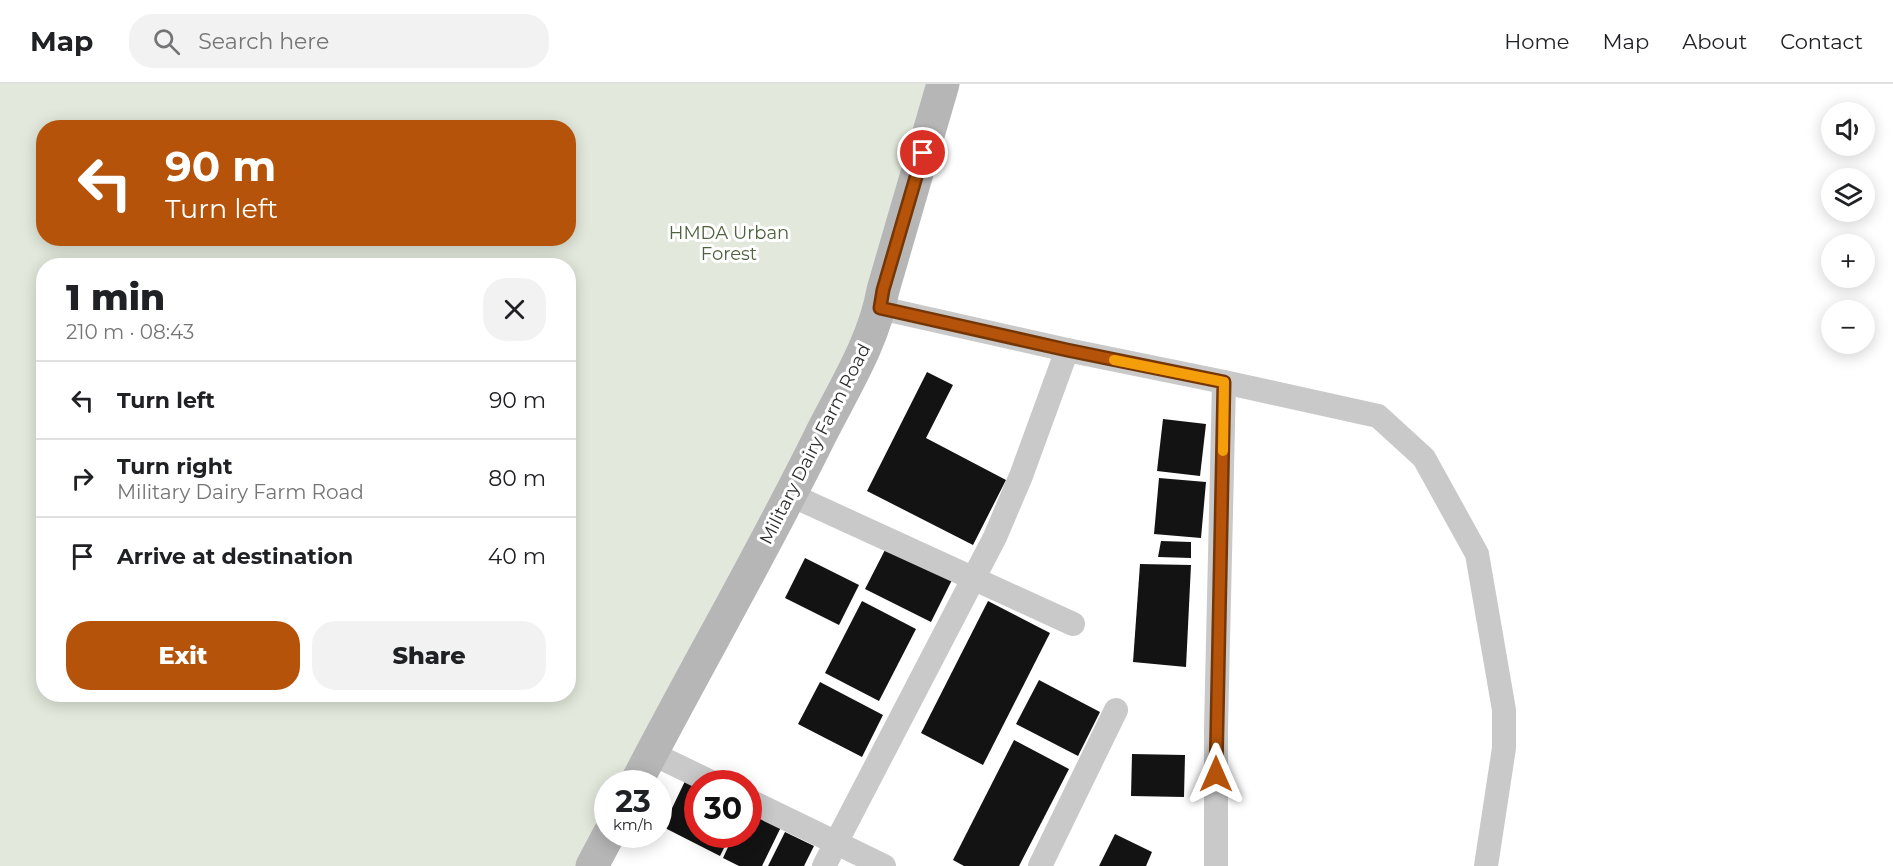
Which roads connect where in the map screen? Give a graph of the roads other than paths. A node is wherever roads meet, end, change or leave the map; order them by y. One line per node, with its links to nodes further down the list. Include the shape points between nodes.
1 (943, 84): 2 (main road, Military Dairy Farm Road)
2 (880, 308): 3 (street); 5 (main road, Military Dairy Farm Road)
3 (1067, 350): 4 (street); 6 (street, via 1021,476)
4 (1224, 382): 19 (street); 20 (street, via 1378,416 1424,458 1478,554 1504,710 1504,748)
5 (791, 495): 6 (street); 9 (main road, Military Dairy Farm Road)
6 (972, 578): 7 (street); 13 (street)
7 (1073, 624)
8 (1116, 710): 18 (street)
9 (651, 753): 10 (main road, Military Dairy Farm Road); 11 (street)
10 (642, 770)
11 (686, 770)
12 (762, 807): 13 (street)
13 (836, 841): 16 (street); 17 (street)
14 (602, 848): 15 (main road)
15 (592, 866)
16 (824, 866)
17 (884, 866)
18 (1040, 866)
19 (1216, 866)
20 (1486, 866)

